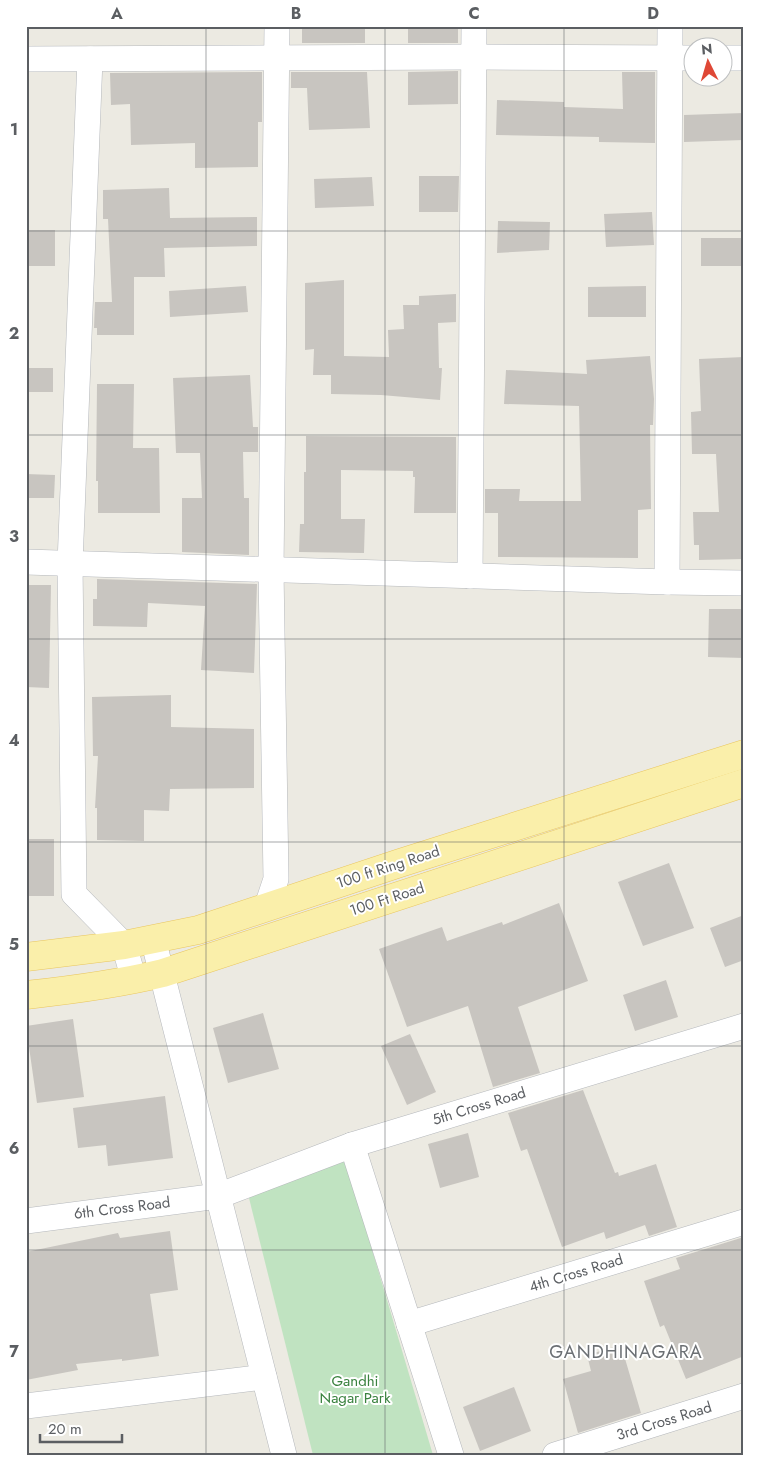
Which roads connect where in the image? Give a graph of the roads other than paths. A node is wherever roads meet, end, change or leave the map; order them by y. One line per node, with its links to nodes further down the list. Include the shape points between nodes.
1 (277, 26): 5 (street)
2 (474, 26): 4 (street)
3 (670, 26): 6 (street)
4 (474, 57): 5 (street); 6 (street); 12 (street)
5 (276, 58): 8 (street); 11 (street)
6 (681, 58): 13 (street)
7 (26, 59): 8 (street)
8 (90, 59): 10 (street)
9 (26, 562): 10 (street)
10 (70, 564): 11 (street); 19 (street, via 74,894)
11 (271, 570): 12 (street); 17 (street, via 276,879)
12 (470, 576): 13 (street)
13 (667, 582): 14 (street)
14 (744, 582)
15 (744, 754): 17 (main road, 100 ft Ring Road)
16 (744, 783): 21 (main road, 100 Ft Road)
17 (267, 906): 18 (main road, 100 ft Ring Road, via 198,930)
18 (153, 939): 19 (main road, 100 ft Ring Road); 21 (street)
19 (124, 945): 20 (main road, 100 ft Ring Road); 22 (street)
20 (26, 957)
21 (163, 973): 22 (main road, 100 Ft Road); 26 (street)
22 (134, 980): 23 (main road, 100 Ft Road)
23 (26, 995)
24 (744, 1026): 25 (street, 5th Cross Road)
25 (352, 1145): 26 (street, 5th Cross Road); 29 (street)
26 (218, 1196): 27 (street, 6th Cross Road); 30 (street)
27 (26, 1221)
28 (744, 1222): 29 (street, 4th Cross Road)
29 (409, 1324): 34 (street)
30 (264, 1377): 32 (street); 33 (street)
31 (744, 1396): 35 (street, 3rd Cross Road)
32 (26, 1406)
33 (284, 1455)
34 (451, 1455)
35 (555, 1455)

